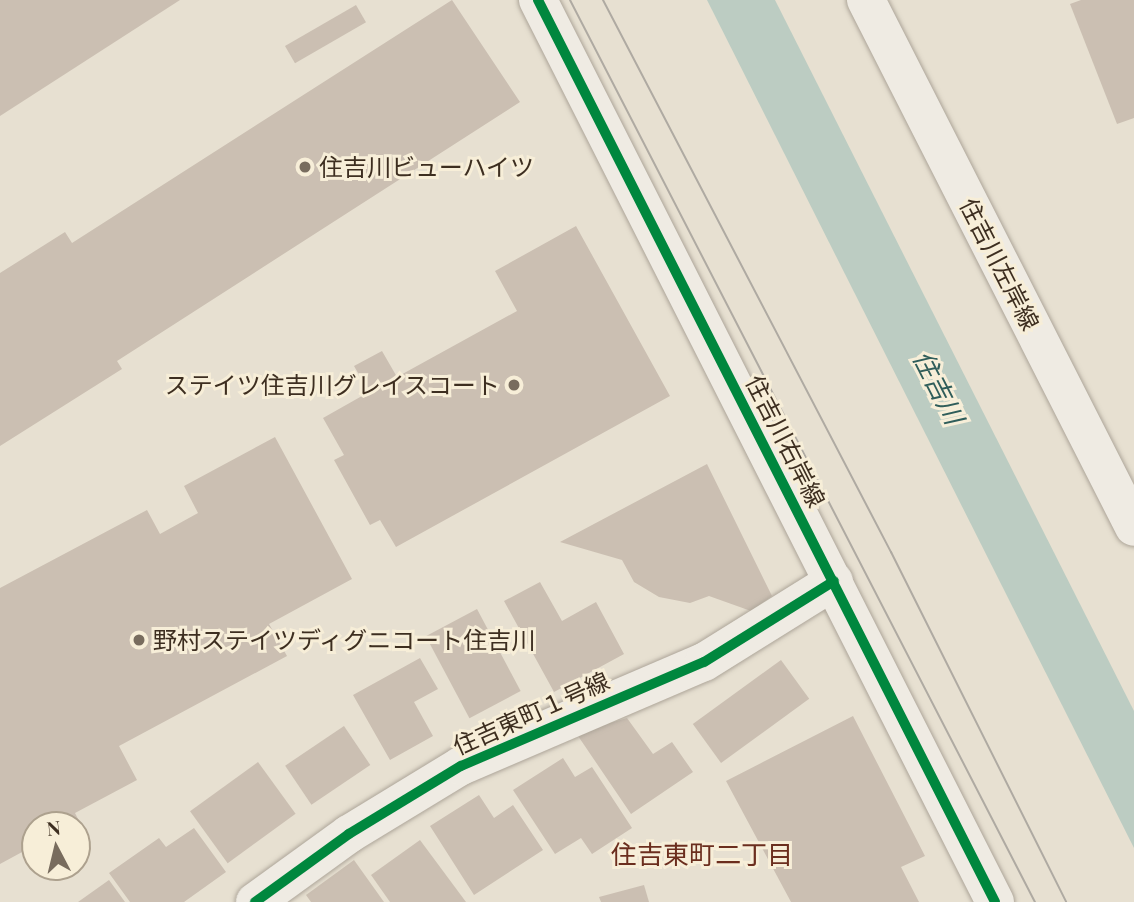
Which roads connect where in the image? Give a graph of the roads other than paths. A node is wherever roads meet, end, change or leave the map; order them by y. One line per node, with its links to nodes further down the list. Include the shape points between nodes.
1 (538, 0): 4 (street, 住吉川右岸線)
2 (866, 0): 3 (street, 住吉川左岸線)
3 (1134, 527)
4 (834, 581): 5 (street, 住吉東町１号線, via 704,662 461,766 349,834); 6 (street, 住吉川右岸線)
5 (255, 902)
6 (995, 902)

